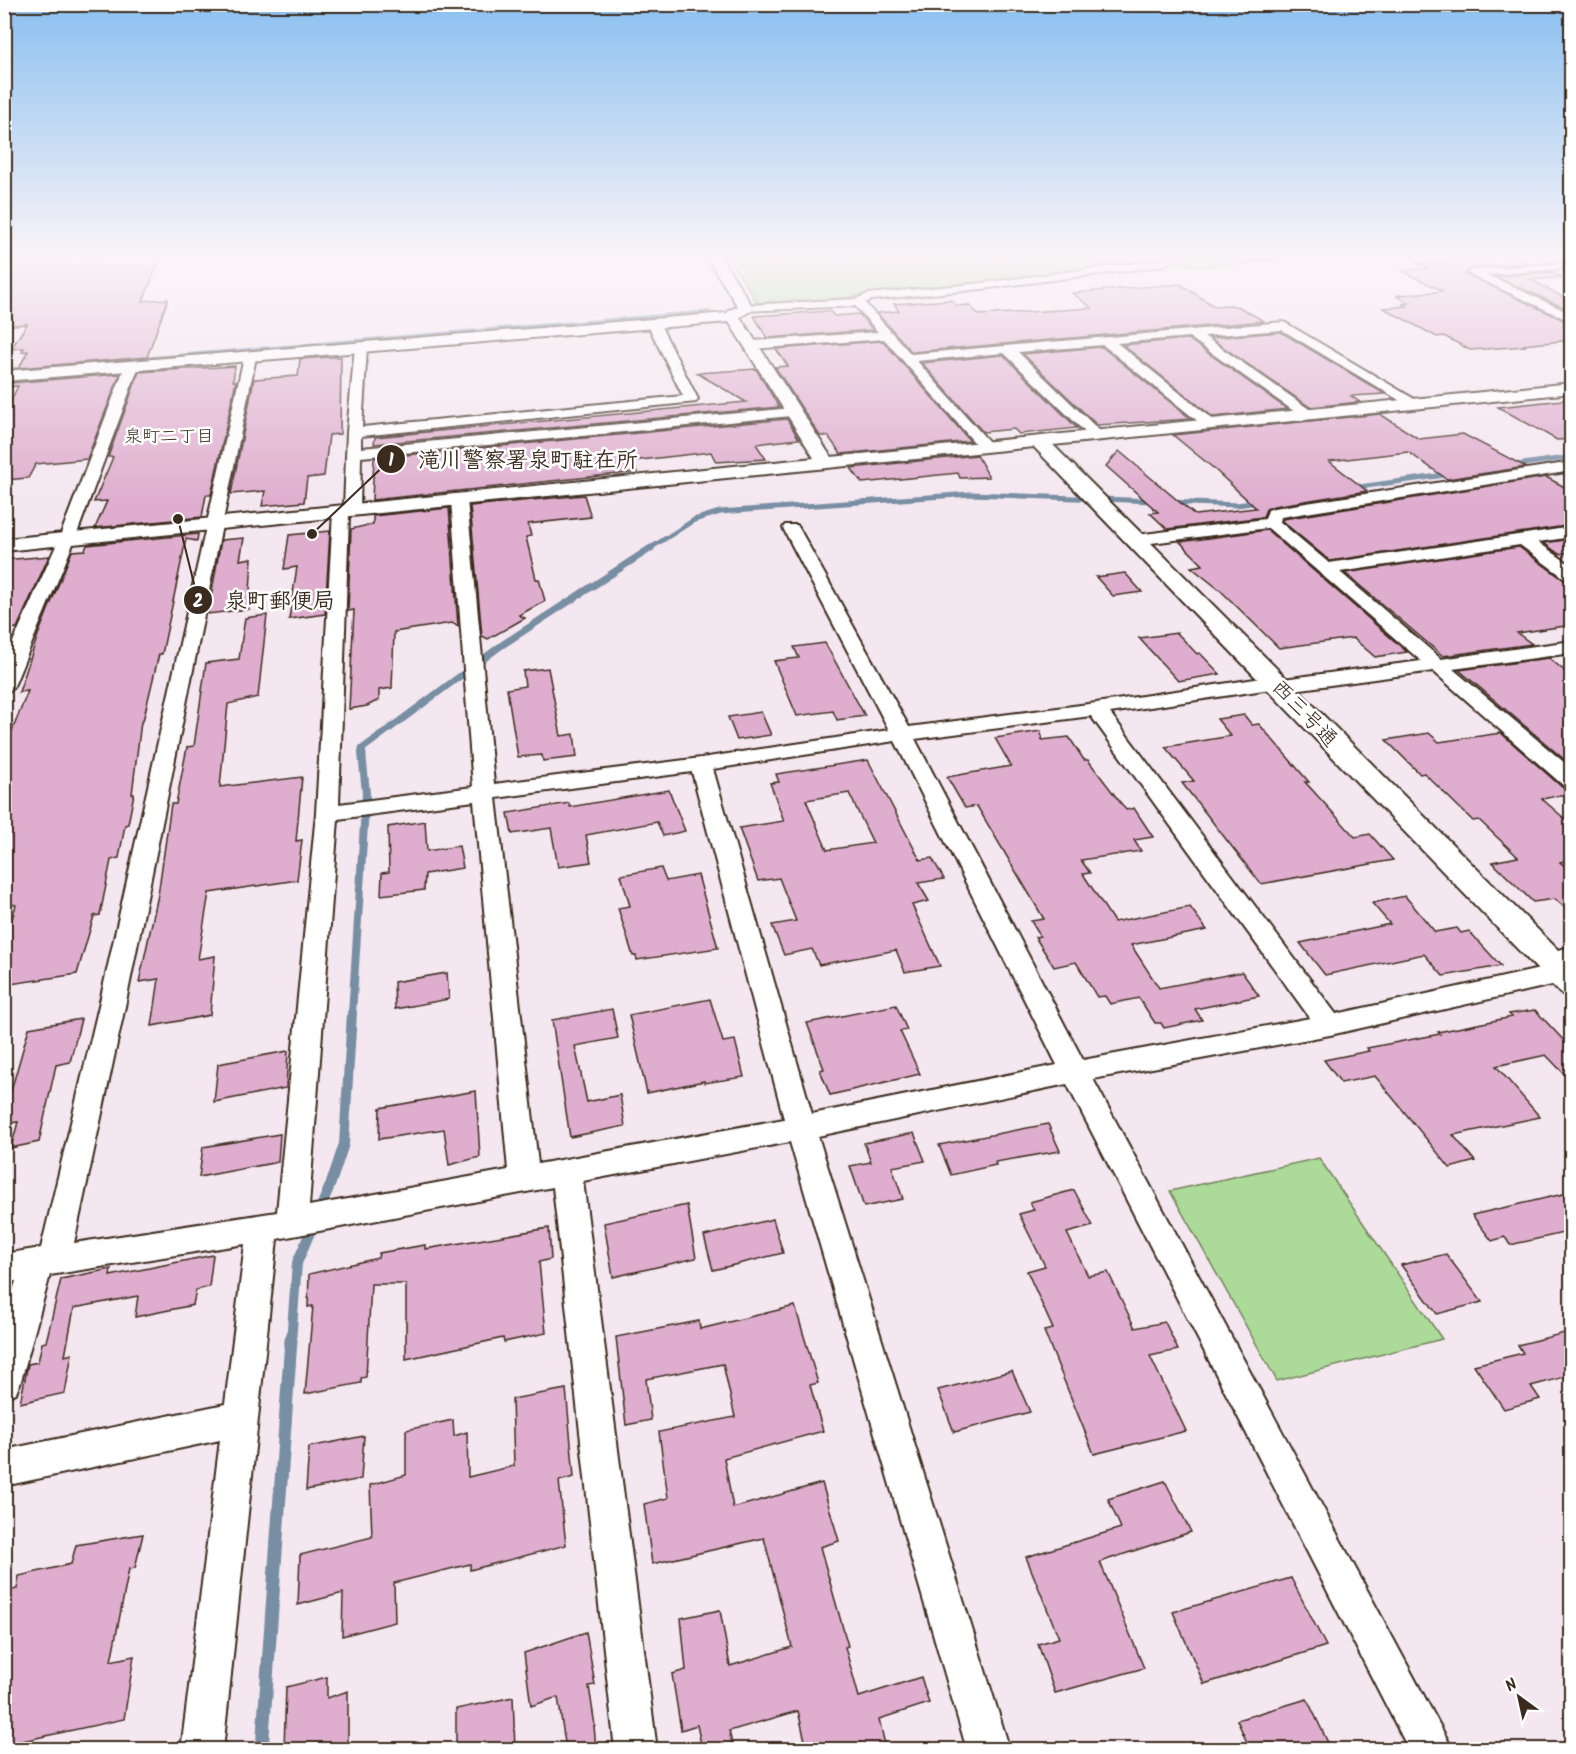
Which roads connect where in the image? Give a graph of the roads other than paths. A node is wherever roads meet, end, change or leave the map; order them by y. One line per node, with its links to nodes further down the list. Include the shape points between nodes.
1 (472, 338): 11 (street)
2 (660, 338): 22 (street, via 691,399)
3 (749, 338): 10 (street)
4 (848, 338): 10 (street)
5 (889, 338): 14 (street)
6 (1132, 338): 9 (street)
7 (1199, 338): 20 (street)
8 (1304, 338): 18 (street)
9 (1105, 340): 12 (street); 21 (street)
10 (752, 345): 19 (street)
11 (361, 347): 13 (street); 22 (street)
12 (1007, 349): 14 (street); 23 (street)
13 (250, 357): 15 (street); 34 (street)
14 (907, 358): 25 (street)
15 (132, 366): 16 (street); 37 (street)
16 (4, 376)
17 (1572, 388): 18 (street)
18 (1414, 403): 20 (street)
19 (792, 412): 26 (street); 27 (street)
20 (1307, 414): 21 (street)
21 (1210, 424): 23 (street)
22 (354, 432): 26 (street)
23 (1096, 435): 24 (street)
24 (1038, 441): 25 (street); 39 (street, 西三号通)
25 (985, 446): 27 (street)
26 (354, 453): 32 (street)
27 (826, 462): 31 (street)
28 (1572, 466): 29 (street)
29 (1549, 469): 30 (street); 33 (street, via 1274,513)
30 (1572, 482)
31 (459, 500): 32 (street); 51 (street)
32 (347, 512): 34 (street); 52 (street)
33 (1272, 523): 39 (street); 41 (street)
34 (214, 525): 37 (street); 60 (street, via 114,997)
35 (791, 528): 48 (street)
36 (1572, 532): 38 (street)
37 (67, 539): 40 (street); 46 (street)
38 (1523, 539): 41 (street); 42 (street)
39 (1136, 540): 45 (street, 西三号通)
40 (4, 545)
41 (1327, 569): 44 (street)
42 (1572, 575)
43 (1567, 652): 44 (street)
44 (1438, 664): 45 (street); 50 (street)
45 (1277, 684): 47 (street); 53 (street, 西三号通)
46 (4, 686)
47 (1096, 709): 48 (street); 54 (street)
48 (902, 734): 49 (street); 55 (street)
49 (701, 764): 51 (street); 56 (street)
50 (1572, 781)
51 (484, 792): 52 (street); 58 (street)
52 (327, 813): 59 (street)
53 (1563, 969): 54 (street)
54 (1330, 1025): 55 (street)
55 (1076, 1072): 56 (street); 68 (street)
56 (801, 1128): 57 (street); 67 (street)
57 (566, 1171): 58 (street); 66 (street)
58 (525, 1179): 59 (street)
59 (277, 1224): 60 (street); 63 (street)
60 (45, 1261): 61 (street); 62 (street)
61 (4, 1268)
62 (4, 1381)
63 (240, 1418): 64 (street); 65 (street)
64 (4, 1468)
65 (202, 1749)
66 (636, 1749)
67 (989, 1749)
68 (1432, 1749)

